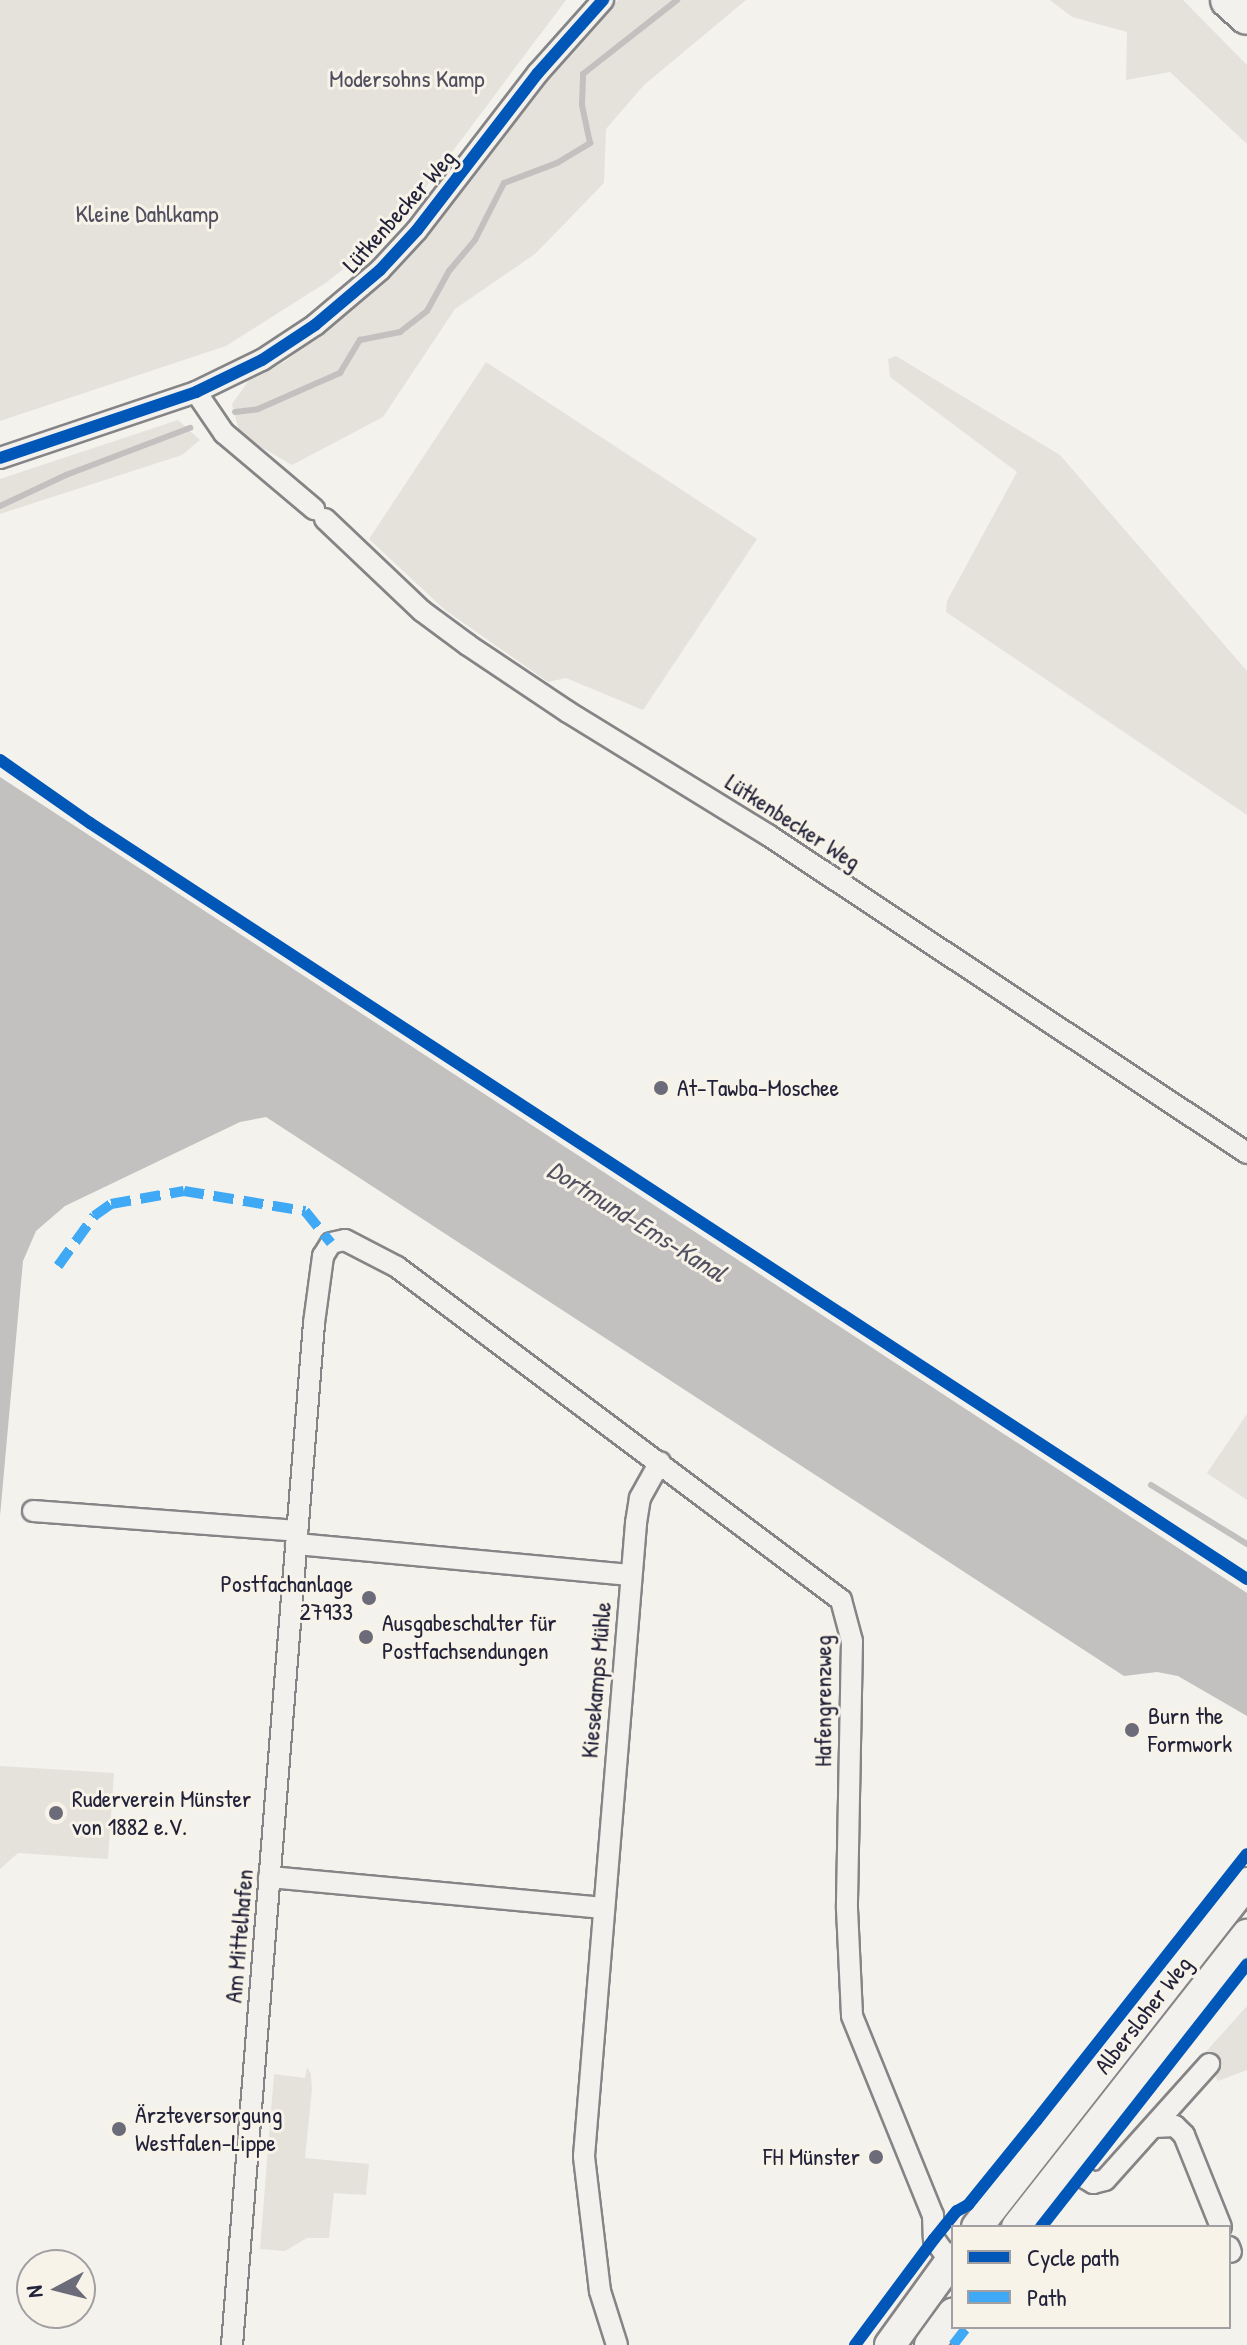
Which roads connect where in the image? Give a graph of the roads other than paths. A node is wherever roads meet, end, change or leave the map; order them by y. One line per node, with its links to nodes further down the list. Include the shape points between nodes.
1 (603, 0): 4 (street, Lütkenbecker Weg, via 380,270 315,325 262,360)
2 (1228, 0): 3 (highway)
3 (1247, 17)
4 (196, 392): 5 (street, Lütkenbecker Weg); 6 (street, Lütkenbecker Weg, via 224,433 422,611 468,645 768,835)
5 (0, 458)
6 (1247, 1153)
7 (331, 1243): 8 (street, Hafengrenzweg, via 345,1240 397,1267); 10 (street, Am Mittelhafen, via 319,1273)
8 (660, 1462): 11 (street, Kiesekamps Mühle, via 640,1498); 23 (street, Hafengrenzweg, via 841,1600 848,1616 852,2016)
9 (33, 1511): 10 (street)
10 (296, 1537): 11 (street); 12 (street, Am Mittelhafen)
11 (631, 1575): 14 (street, Kiesekamps Mühle)
12 (269, 1877): 14 (street); 25 (street, Am Mittelhafen)
13 (1247, 1883): 18 (main road, Albersloher Weg)
14 (602, 1908): 26 (street, Kiesekamps Mühle, via 584,2156 600,2291)
15 (1247, 1935): 19 (main road, Albersloher Weg)
16 (1209, 2064): 17 (street)
17 (1154, 2127): 19 (street, via 1105,2180 1093,2183); 22 (street, via 1175,2126 1184,2135)
18 (1039, 2146): 19 (main road); 20 (main road, Albersloher Weg)
19 (1064, 2166): 21 (main road, Albersloher Weg)
20 (979, 2225)
21 (1019, 2225)
22 (1220, 2225)
23 (947, 2256): 27 (main road)
24 (951, 2316): 28 (main road)
25 (232, 2345)
26 (617, 2345)
27 (890, 2345)
28 (930, 2345)

